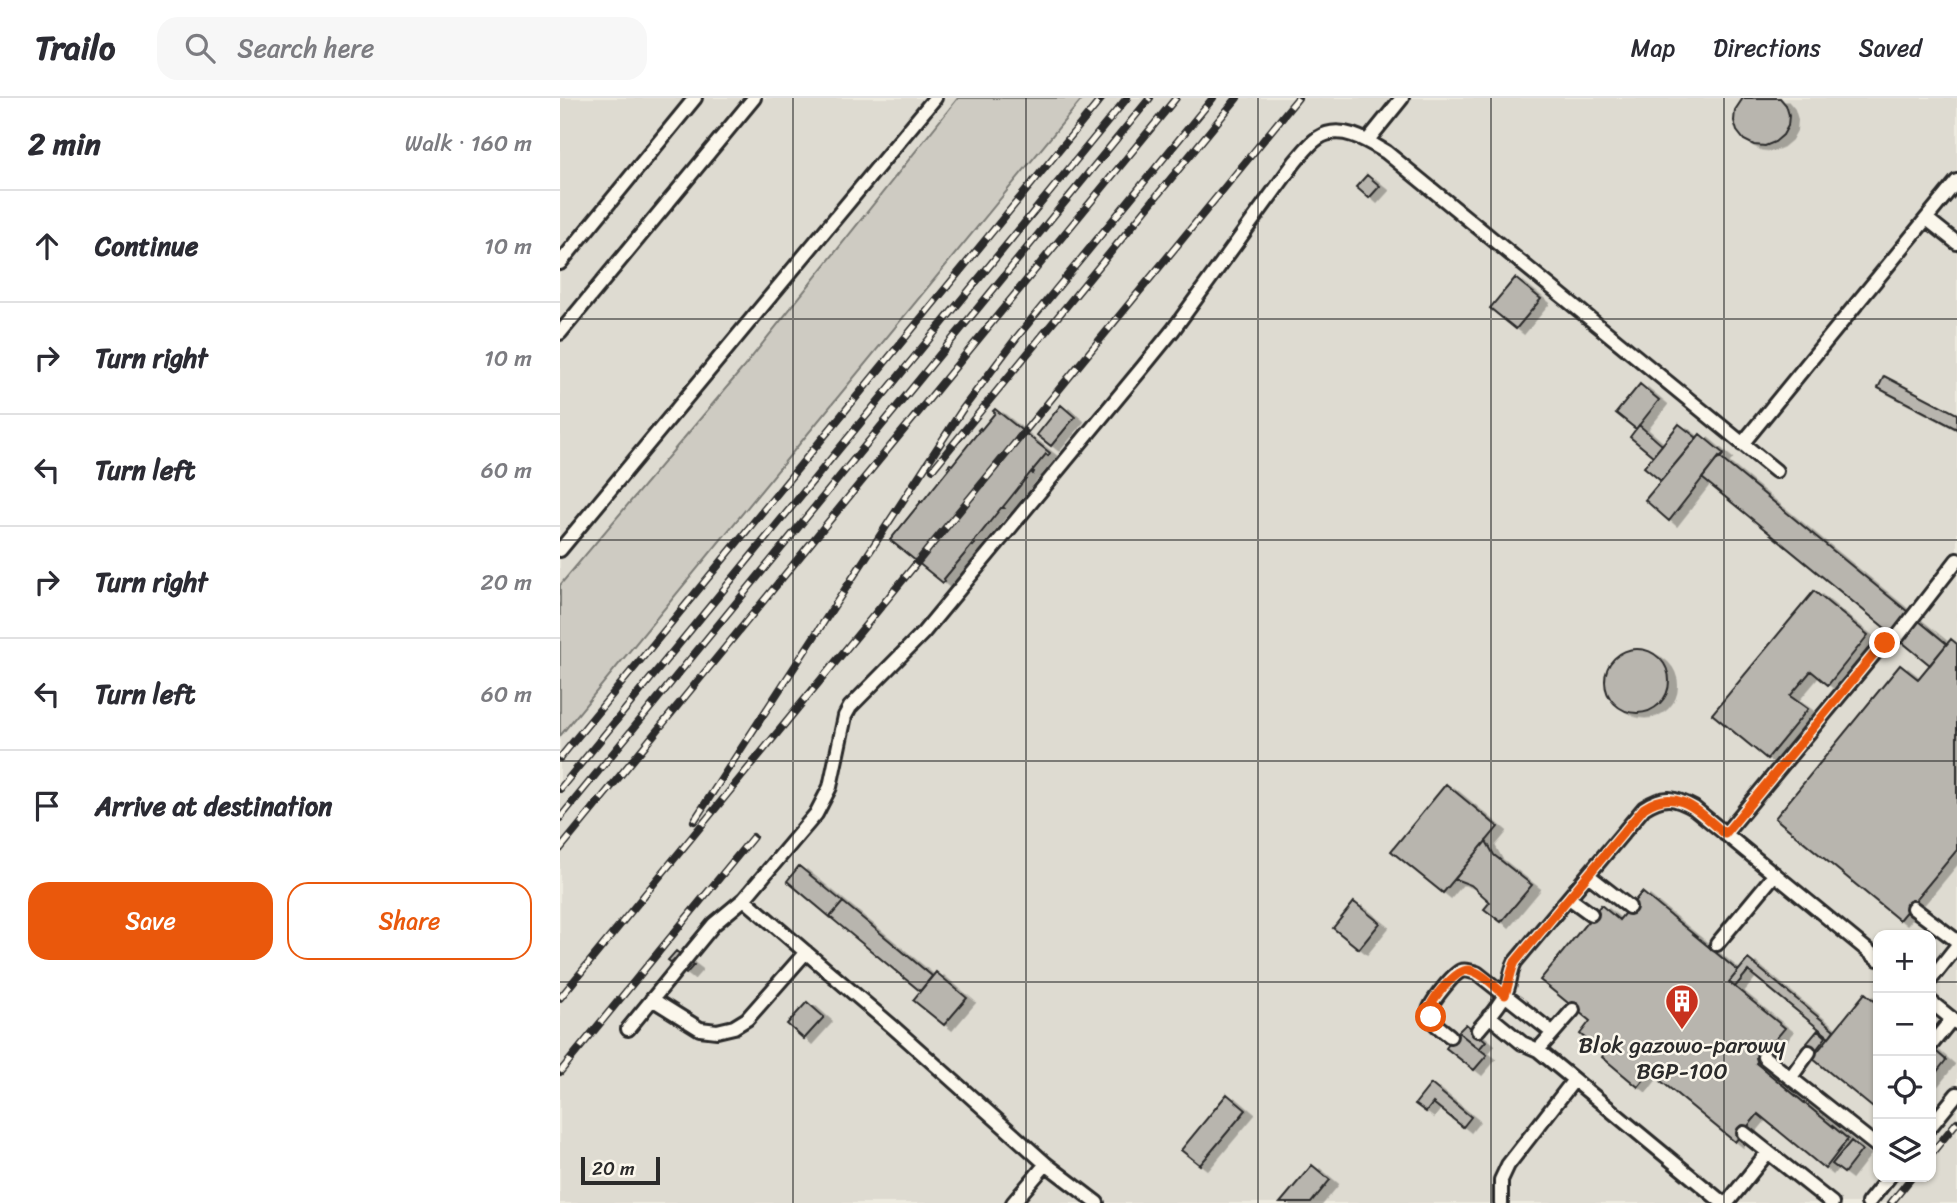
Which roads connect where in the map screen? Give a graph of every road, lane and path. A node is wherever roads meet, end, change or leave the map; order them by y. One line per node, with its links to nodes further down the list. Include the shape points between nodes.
1 (695, 98): 9 (lane)
2 (754, 98): 10 (lane)
3 (935, 98): 13 (lane)
4 (1402, 98): 5 (lane)
5 (1368, 140): 11 (lane); 19 (lane, via 1328,133 1295,162 1143,367 923,633 850,707 824,801)
6 (1957, 181): 7 (lane)
7 (1927, 219): 8 (lane); 11 (lane)
8 (1957, 243)
9 (560, 263)
10 (560, 332)
11 (1742, 444): 12 (lane)
12 (1776, 471)
13 (560, 550)
14 (1957, 560): 15 (lane, via 1898,636 1874,654)
15 (1725, 834): 16 (lane); 17 (lane, via 1682,801 1655,801)
16 (1774, 874): 23 (lane); 26 (lane)
17 (1588, 875): 18 (lane); 20 (lane)
18 (1569, 898): 22 (lane); 28 (lane, via 1515,962)
19 (744, 899): 25 (lane); 29 (lane, via 714,924)
20 (1629, 906)
21 (1913, 908): 24 (lane)
22 (1591, 914)
23 (1717, 944)
24 (1956, 949): 27 (lane)
25 (806, 952): 29 (lane, via 747,1019 734,1027 700,1029); 49 (lane)
26 (1873, 955)
27 (1936, 973)
28 (1505, 995): 32 (lane); 36 (lane); 37 (lane, via 1477,973 1468,970 1454,976 1429,1010)
29 (652, 999): 34 (lane)
30 (1936, 1006): 33 (lane)
31 (1573, 1010): 36 (lane)
32 (1489, 1016): 35 (lane); 39 (lane)
33 (1954, 1021): 38 (lane)
34 (628, 1029)
35 (1478, 1030)
36 (1553, 1033): 39 (lane)
37 (1450, 1036)
38 (1936, 1040)
39 (1538, 1051): 43 (lane)
40 (1809, 1052): 42 (lane)
41 (1765, 1056): 42 (lane)
42 (1791, 1077): 47 (lane)
43 (1574, 1080): 53 (lane, via 1508,1165 1501,1180); 54 (lane)
44 (1957, 1094): 45 (lane)
45 (1936, 1120)
46 (1744, 1133): 48 (lane)
47 (1873, 1143)
48 (1768, 1153): 54 (lane); 55 (lane)
49 (1046, 1164): 51 (lane); 52 (lane)
50 (1885, 1182): 56 (lane)
51 (1013, 1203)
52 (1097, 1203)
53 (1501, 1203)
54 (1725, 1203)
55 (1832, 1203)
56 (1868, 1203)

